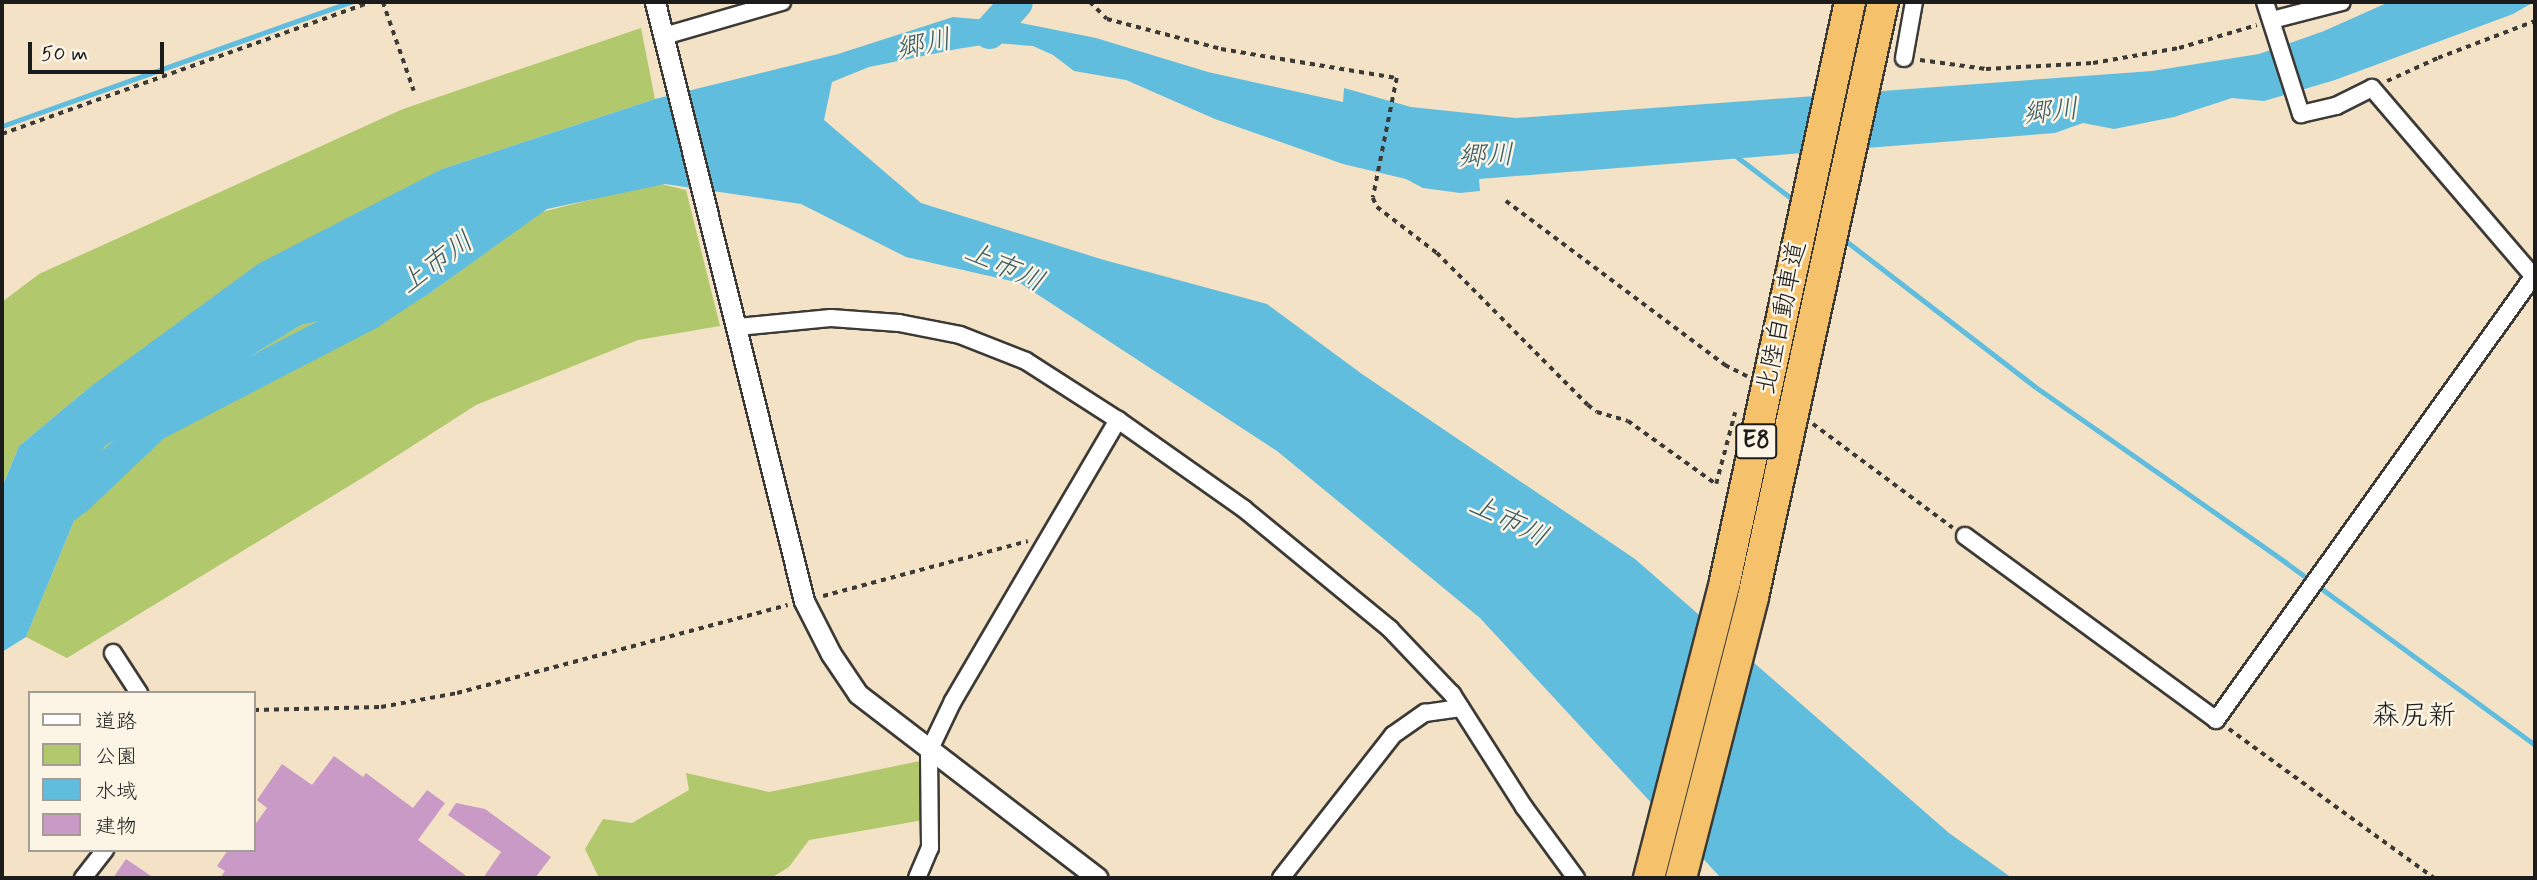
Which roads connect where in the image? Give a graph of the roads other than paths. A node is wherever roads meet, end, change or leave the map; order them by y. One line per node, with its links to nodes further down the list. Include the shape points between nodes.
1 (655, 2): 9 (street)
2 (782, 2): 9 (street)
3 (1850, 2): 25 (highway, 北陸自動車道 / E8, bridge, via 1725,581)
4 (1882, 2): 26 (highway, 北陸自動車道 / E8, bridge, via 1753,597)
5 (1913, 2): 10 (street)
6 (2265, 2): 8 (street)
7 (2342, 2): 8 (street)
8 (2273, 23): 11 (street, via 2301,114 2336,106 2372,88)
9 (665, 41): 12 (street)
10 (1904, 58)
11 (2535, 276): 14 (street, via 2216,720)
12 (736, 322): 13 (street, via 831,318 899,323 960,335 1026,361); 18 (street, via 804,601 858,694)
13 (1118, 420): 17 (street, via 1244,509 1390,629); 18 (street, via 953,701)
14 (1965, 536)
15 (113, 653): 16 (street)
16 (138, 691)
17 (1461, 708): 23 (street, via 1424,713 1393,735); 24 (street)
18 (929, 751): 21 (street, via 930,848); 22 (street)
19 (103, 852): 20 (street)
20 (83, 878)
21 (916, 878)
22 (1098, 878)
23 (1281, 878)
24 (1576, 878)
25 (1649, 878)
26 (1681, 878)

